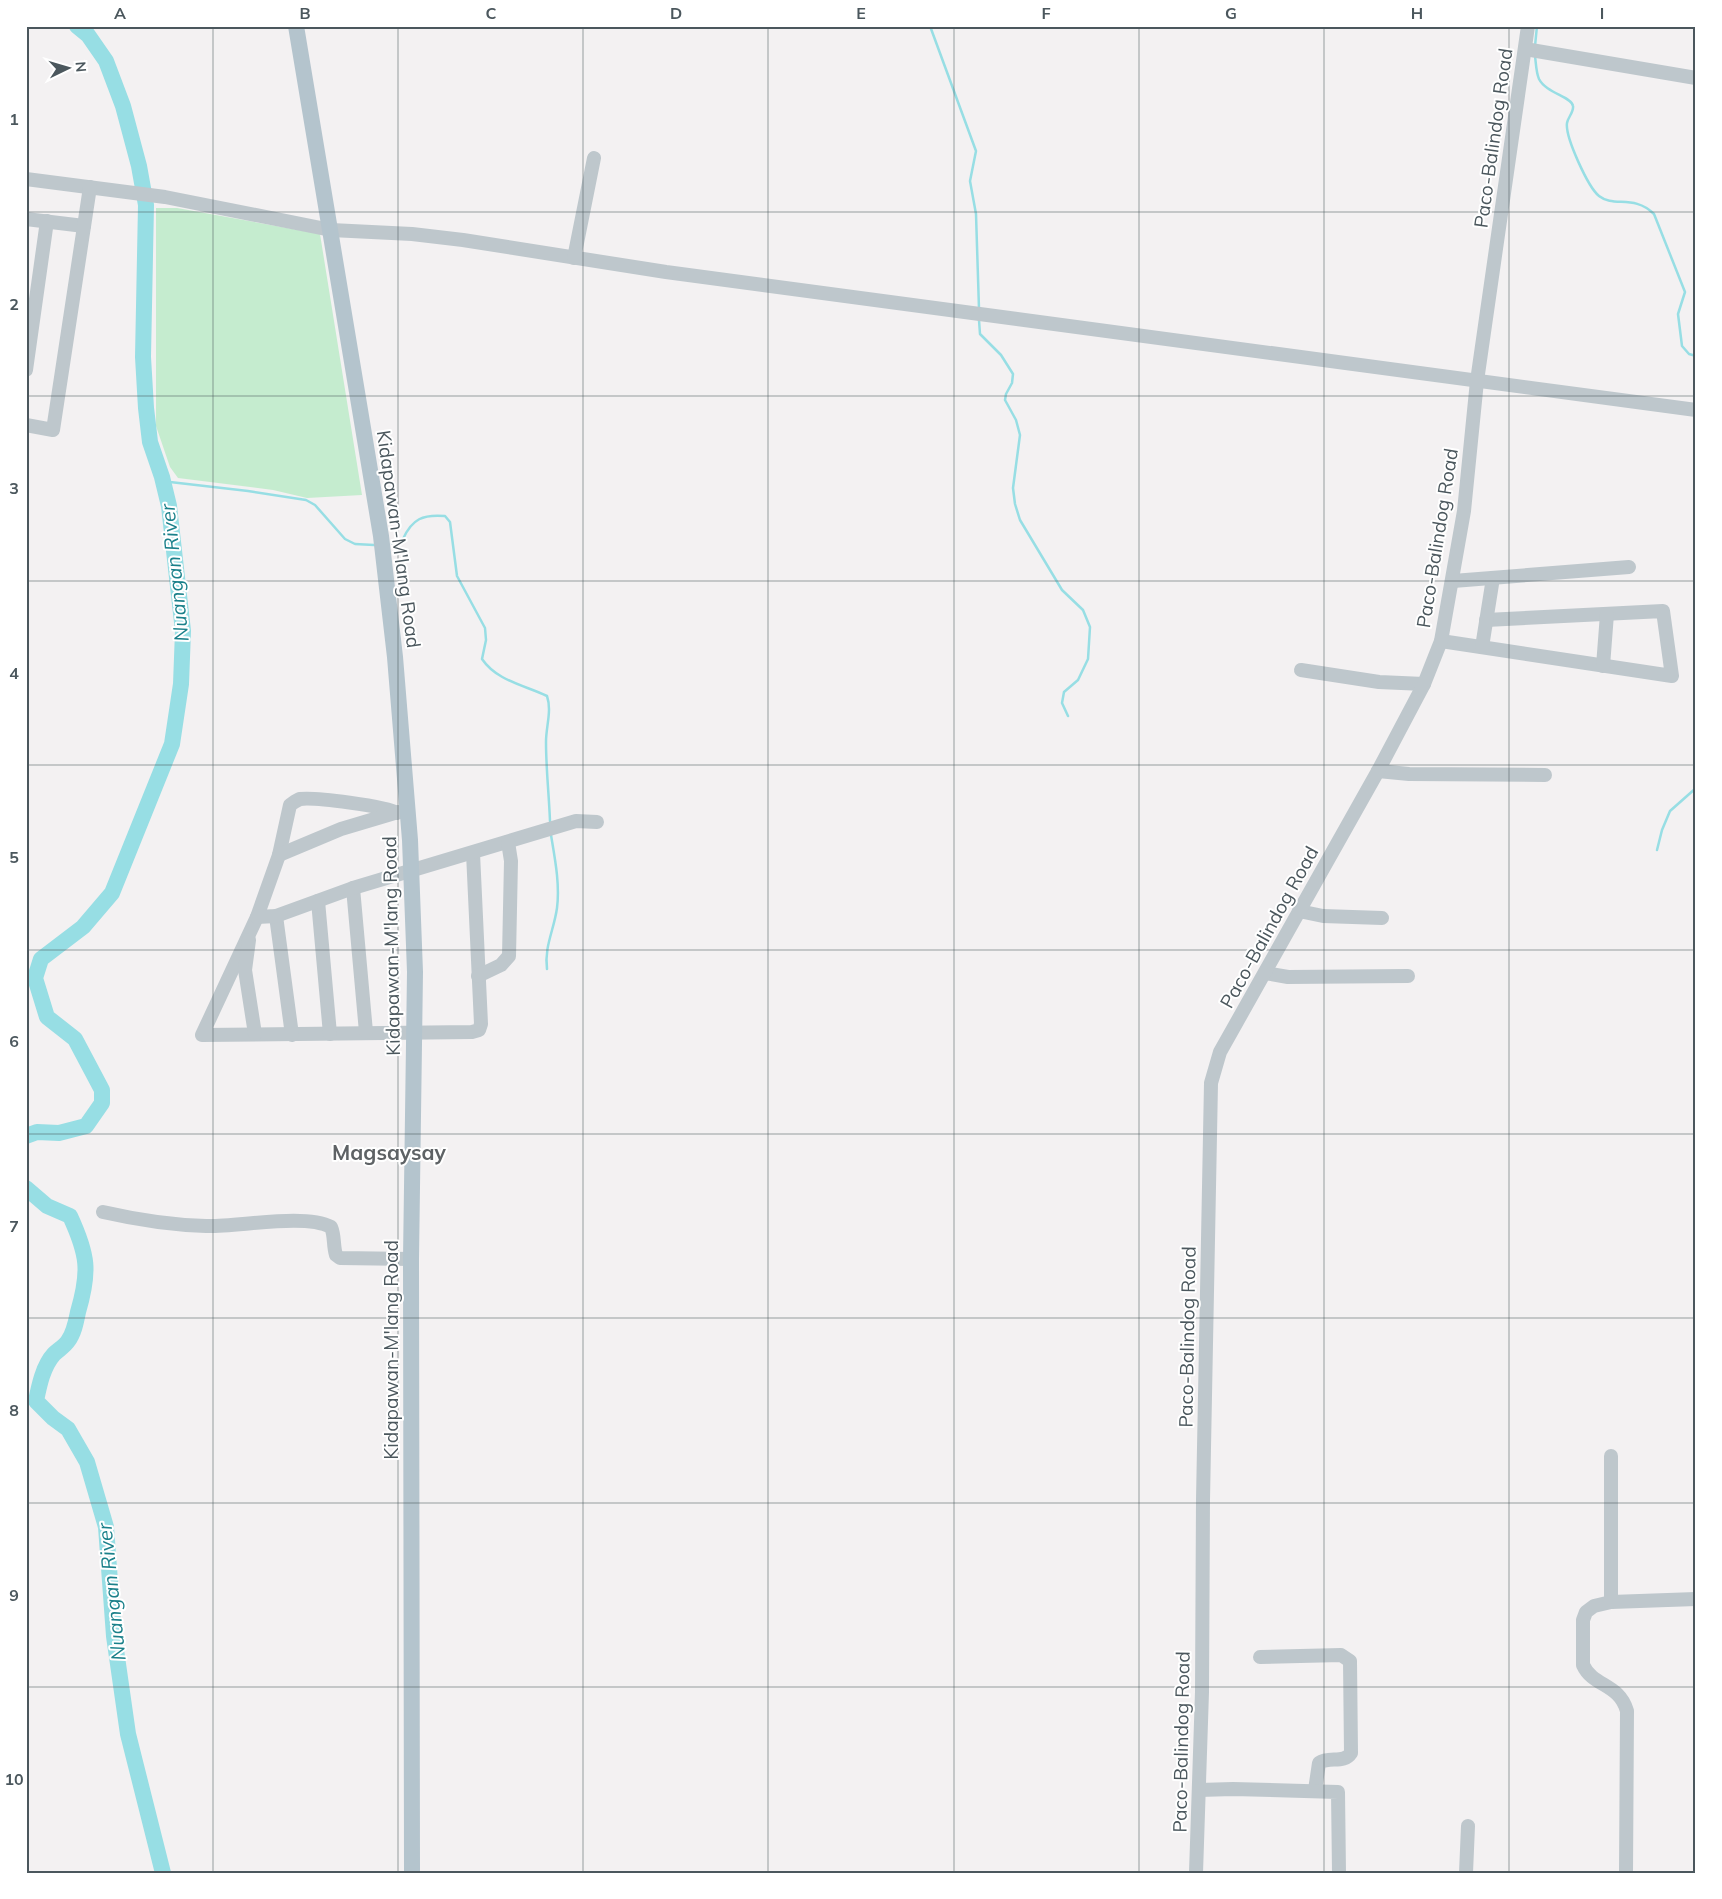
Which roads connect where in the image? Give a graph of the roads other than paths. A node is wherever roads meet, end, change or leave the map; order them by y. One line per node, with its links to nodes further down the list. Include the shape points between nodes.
1 (296, 26): 11 (main road, Kidapawan-M'lang Road)
2 (1528, 26): 3 (street, Paco-Balindog Road)
3 (1525, 49): 4 (street); 14 (street, Paco-Balindog Road)
4 (1696, 78)
5 (594, 158): 12 (street)
6 (26, 179): 7 (street)
7 (90, 187): 10 (street); 11 (street, via 165,197)
8 (26, 219): 9 (street)
9 (47, 221): 10 (street); 13 (street)
10 (84, 226): 16 (street, via 54,430)
11 (331, 230): 12 (street, via 412,234); 29 (main road, Kidapawan-M'lang Road, via 381,536 395,657)
12 (574, 258): 14 (street)
13 (26, 370)
14 (1477, 380): 15 (street); 19 (street, Paco-Balindog Road, via 1464,511)
15 (1696, 410)
16 (26, 425)
17 (1629, 567): 18 (street)
18 (1493, 578): 19 (street); 21 (street)
19 (1453, 580): 22 (street, Paco-Balindog Road)
20 (1607, 614): 21 (street); 24 (street); 24 (street, via 1663,611 1672,676)
21 (1486, 620): 23 (street)
22 (1441, 641): 23 (street); 26 (street, Paco-Balindog Road)
23 (1482, 647): 24 (street)
24 (1603, 666)
25 (1301, 670): 26 (street, via 1380,682)
26 (1424, 684): 27 (street, Paco-Balindog Road)
27 (1378, 771): 28 (street); 37 (street, Paco-Balindog Road)
28 (1545, 776)
29 (402, 812): 33 (street, via 341,829); 33 (street, via 376,806 298,800 290,805); 34 (main road, Kidapawan-M'lang Road)
30 (597, 822): 31 (street, via 576,821)
31 (508, 842): 32 (street); 42 (street, via 511,861 509,956 501,965)
32 (473, 853): 34 (street); 42 (street)
33 (279, 855): 40 (street)
34 (412, 871): 35 (street); 44 (main road, Kidapawan-M'lang Road)
35 (354, 888): 36 (street); 45 (street)
36 (318, 901): 38 (street); 47 (street)
37 (1299, 911): 39 (street, via 1323,916); 41 (street, Paco-Balindog Road)
38 (276, 916): 40 (street); 48 (street)
39 (1382, 918)
40 (254, 920): 46 (street, via 245,970); 46 (street, via 202,1035)
41 (1265, 973): 43 (street, via 1288,977); 55 (street, Paco-Balindog Road, via 1220,1052 1211,1083)
42 (478, 976): 44 (street, via 482,1024 479,1030)
43 (1408, 976)
44 (413, 1031): 45 (street); 50 (main road, Kidapawan-M'lang Road)
45 (366, 1032): 47 (street)
46 (255, 1034): 48 (street)
47 (330, 1034): 48 (street)
48 (292, 1035)
49 (103, 1212): 50 (street, via 149,1222 207,1226 312,1221 331,1227 334,1250 340,1258)
50 (411, 1259): 58 (main road, Kidapawan-M'lang Road)
51 (1611, 1456): 53 (street)
52 (1696, 1599): 53 (street)
53 (1611, 1602): 62 (street, via 1594,1606 1584,1616 1581,1657 1586,1672 1621,1696 1627,1711)
54 (1260, 1657): 56 (street, via 1341,1655 1350,1661 1351,1753 1344,1759 1326,1759 1319,1763)
55 (1199, 1790): 56 (street); 59 (street, Paco-Balindog Road)
56 (1315, 1790): 60 (street, via 1335,1791 1339,1795)
57 (1468, 1826): 61 (street)
58 (412, 1873)
59 (1196, 1873)
60 (1339, 1873)
61 (1466, 1873)
62 (1626, 1873)

